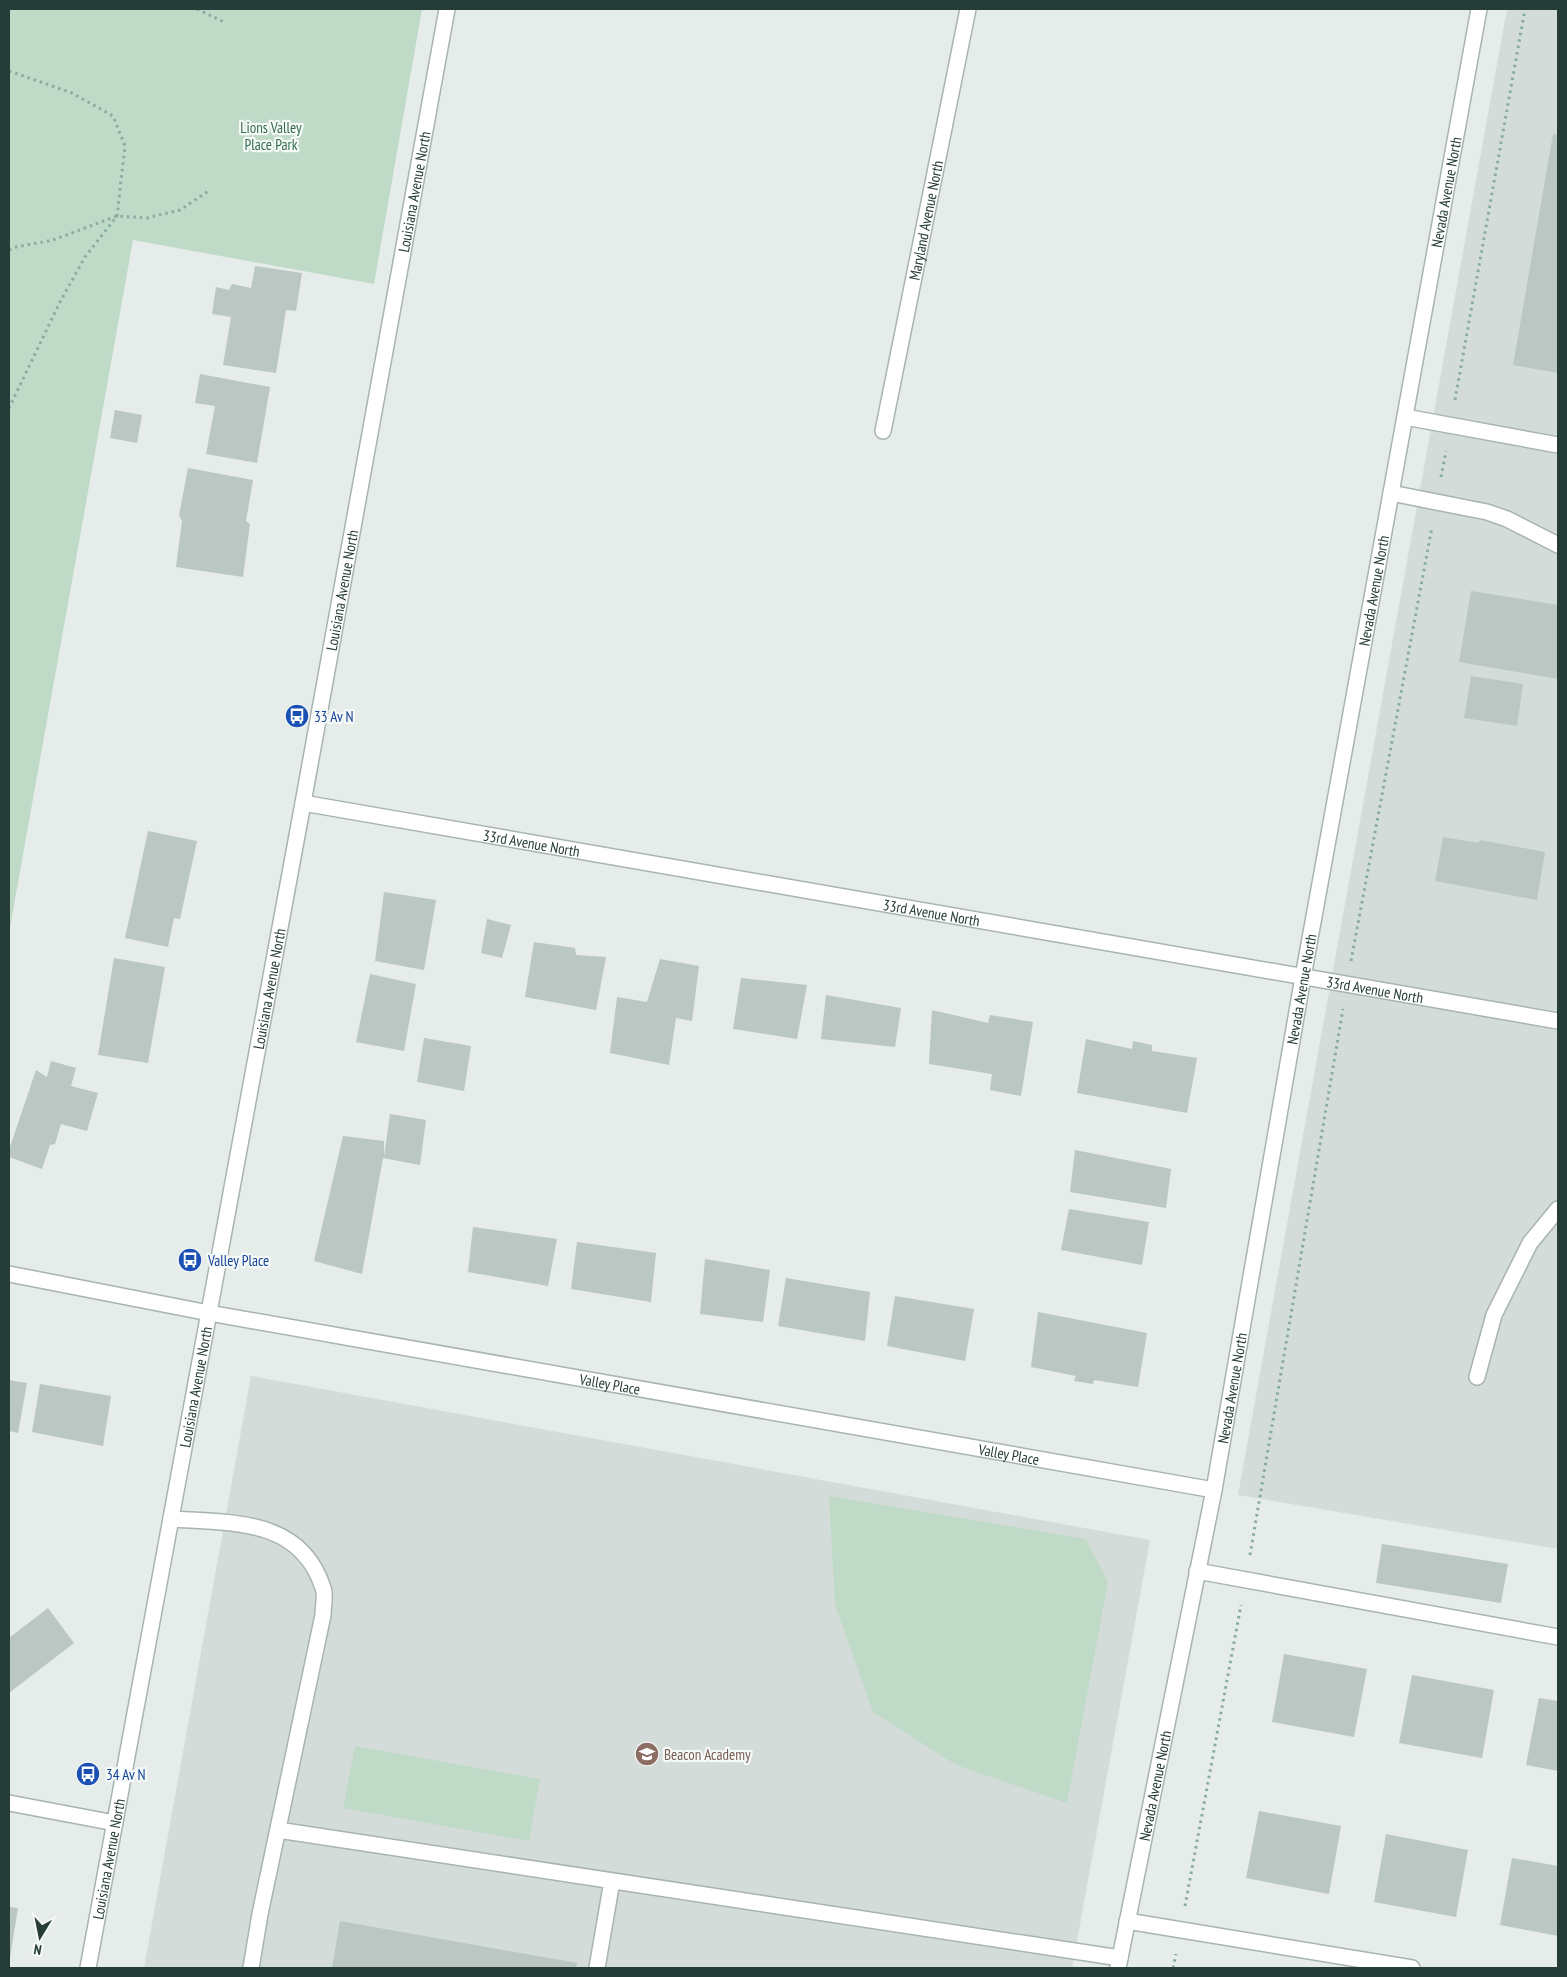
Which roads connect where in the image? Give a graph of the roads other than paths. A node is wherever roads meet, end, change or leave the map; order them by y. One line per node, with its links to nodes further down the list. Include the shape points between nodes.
1 (447, 9): 9 (street, Louisiana Avenue North)
2 (968, 9): 5 (street, Maryland Avenue North)
3 (1479, 9): 4 (street, Nevada Avenue North)
4 (1405, 417): 6 (street); 7 (street, Nevada Avenue North)
5 (883, 431)
6 (1558, 445)
7 (1391, 493): 8 (street, via 1487,512); 10 (street, Nevada Avenue North)
8 (1558, 545)
9 (303, 804): 10 (street, 33rd Avenue North); 14 (street, Louisiana Avenue North)
10 (1303, 977): 11 (street, 33rd Avenue North); 16 (street, Nevada Avenue North)
11 (1558, 1021)
12 (1558, 1209): 15 (street, via 1530,1243 1494,1315)
13 (9, 1274): 14 (street, Valley Place)
14 (209, 1313): 16 (street, Valley Place); 17 (street, Louisiana Avenue North)
15 (1477, 1377)
16 (1214, 1490): 18 (street, Nevada Avenue North)
17 (172, 1519): 21 (street, Louisiana Avenue North); 22 (street, via 246,1524 278,1533 298,1546 324,1589 323,1614)
18 (1198, 1571): 19 (street); 24 (street, Nevada Avenue North)
19 (1558, 1637)
20 (9, 1803): 21 (street)
21 (114, 1823): 26 (street, Louisiana Avenue North)
22 (278, 1830): 23 (street); 27 (street)
23 (612, 1881): 25 (street); 28 (street)
24 (1127, 1921): 25 (street, Nevada Avenue North); 29 (street)
25 (1119, 1963)
26 (88, 1968)
27 (251, 1968)
28 (596, 1968)
29 (1412, 1968)

